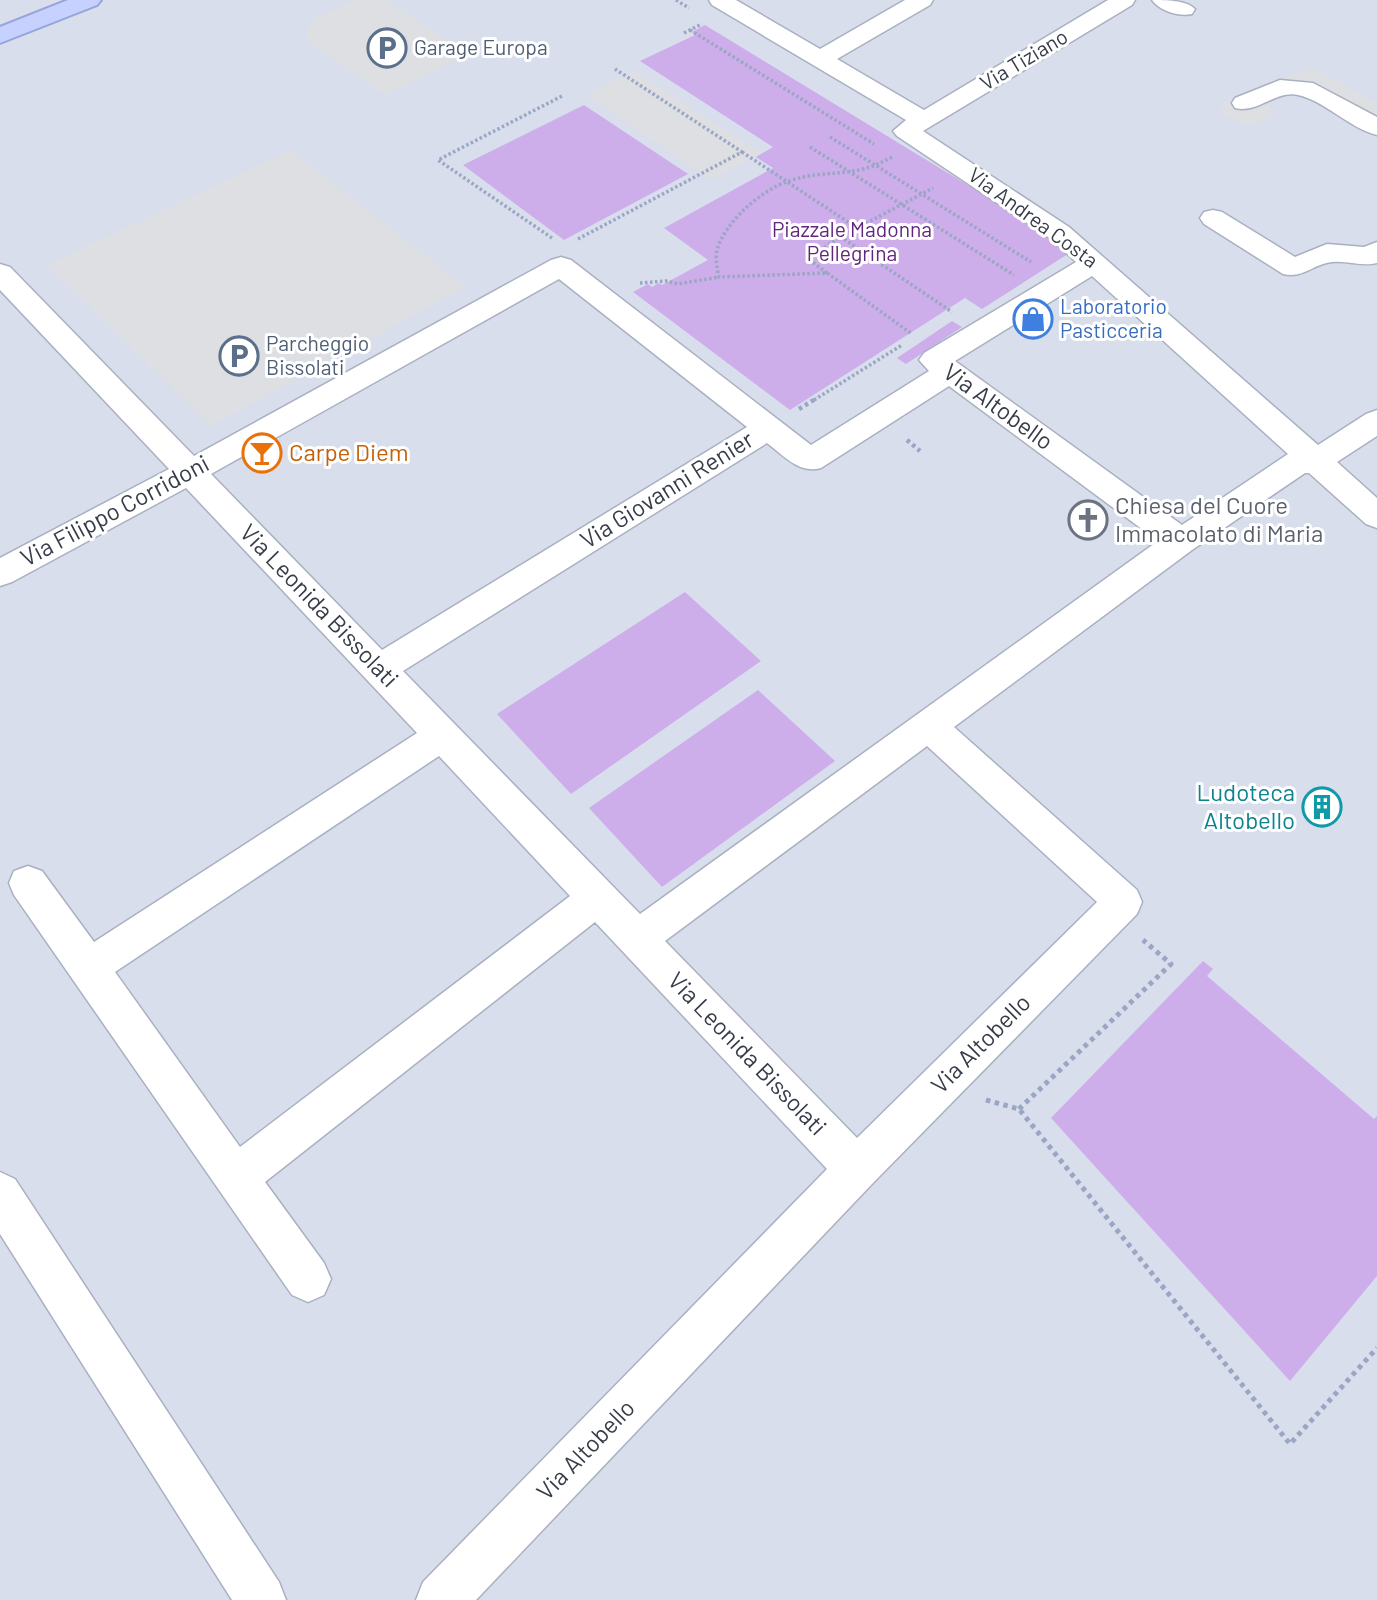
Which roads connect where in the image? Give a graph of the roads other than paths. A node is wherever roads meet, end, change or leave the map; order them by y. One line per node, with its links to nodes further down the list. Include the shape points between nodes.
1 (89, 0): 5 (street)
2 (720, 0): 6 (street)
3 (922, 0): 6 (street)
4 (1124, 0): 8 (street, Via Tiziano)
5 (0, 36)
6 (821, 58): 8 (street)
7 (1244, 103): 9 (street, via 1280,87 1304,88)
8 (924, 120): 13 (street, Via Andrea Costa, via 906,131 1016,202)
9 (1377, 127)
10 (1213, 218): 12 (street, via 1293,268 1326,253 1368,256)
11 (563, 248): 17 (street, Via Giovanni Renier); 19 (street, Via Filippo Corridoni)
12 (1377, 251)
13 (1096, 262): 15 (street, Via Altobello, via 934,360); 18 (street, Via Andrea Costa)
14 (0, 273): 19 (street, Via Leonida Bissolati)
15 (952, 374): 17 (street, via 810,460); 21 (street, Via Altobello)
16 (1377, 421): 18 (street)
17 (768, 428): 23 (street, Via Giovanni Renier)
18 (1315, 463): 20 (street, Via Andrea Costa); 21 (street, via 1299,461)
19 (190, 472): 22 (street, Via Filippo Corridoni); 23 (street, Via Leonida Bissolati)
20 (1377, 516)
21 (1181, 541): 24 (street)
22 (0, 573)
23 (379, 669): 25 (street, Via Leonida Bissolati)
24 (929, 726): 28 (street); 30 (street, Via Altobello, via 1123,902)
25 (443, 735): 27 (street, Via Leonida Bissolati); 29 (street)
26 (28, 883): 29 (street)
27 (598, 897): 28 (street, Via Leonida Bissolati); 31 (street)
28 (637, 939): 30 (street, Via Leonida Bissolati)
29 (89, 967): 31 (street)
30 (858, 1168): 35 (street, Via Altobello)
31 (235, 1178): 33 (street)
32 (0, 1194): 34 (street)
33 (308, 1279)
34 (261, 1600)
35 (441, 1600)

